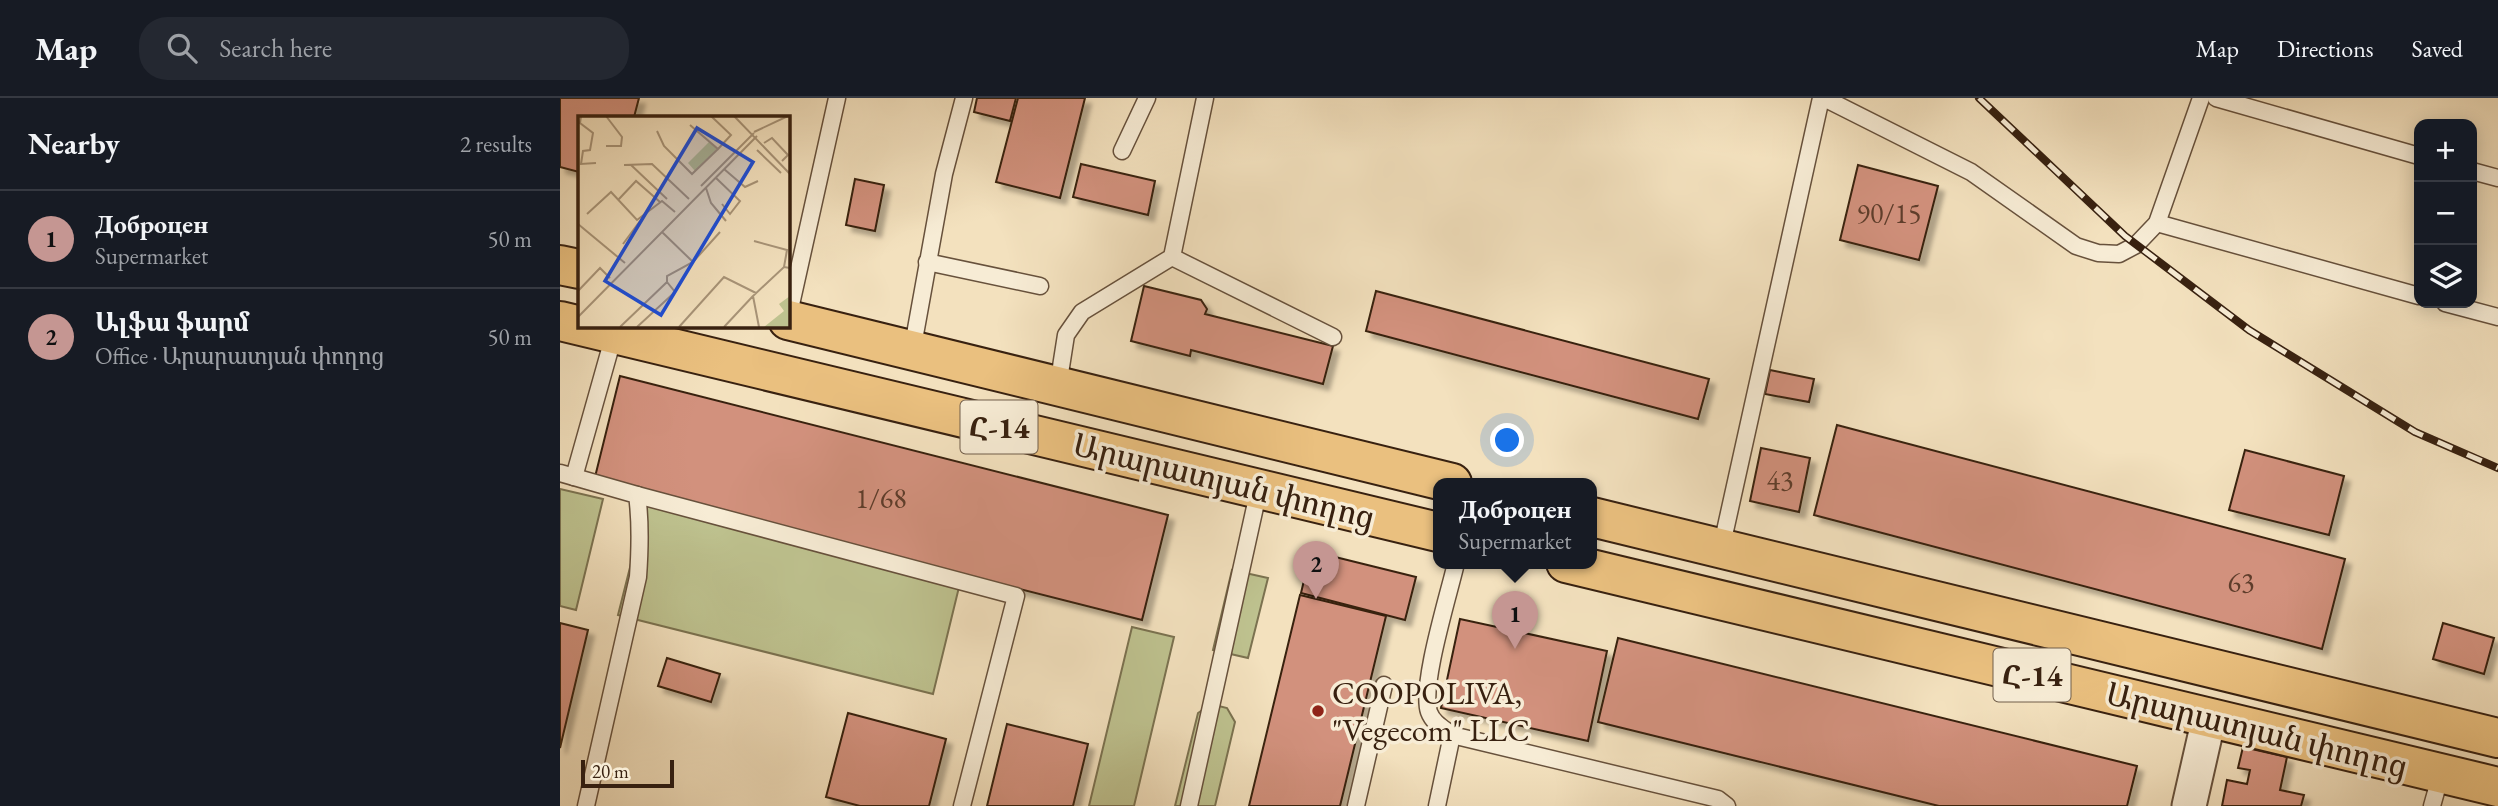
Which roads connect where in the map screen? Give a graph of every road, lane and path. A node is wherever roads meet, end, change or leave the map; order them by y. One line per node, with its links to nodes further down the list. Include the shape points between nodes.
1 (837, 98): 20 (lane)
2 (964, 98): 14 (lane)
3 (1147, 98): 8 (lane)
4 (1205, 98): 13 (lane)
5 (1823, 98): 12 (lane, via 1971,172 2076,246 2119,254 2136,245); 36 (lane)
6 (2200, 98): 12 (lane)
7 (2216, 98): 9 (lane)
8 (1122, 151)
9 (2414, 155)
10 (2477, 172): 11 (lane)
11 (2498, 178)
12 (2157, 223): 18 (lane)
13 (1172, 257): 27 (lane); 29 (lane, via 1082,312 1066,335)
14 (928, 262): 17 (lane); 28 (lane)
15 (560, 265): 16 (main road)
16 (578, 270)
17 (1040, 286)
18 (2414, 295)
19 (2464, 308): 21 (lane)
20 (789, 314)
21 (2498, 317)
22 (789, 319): 28 (main road, Արարատյան փողոց / Հ-14)
23 (560, 321): 24 (main road, Արարատյան փողոց / Հ-14)
24 (578, 325)
25 (585, 327): 26 (main road, Արարատյան փողոց / Հ-14)
26 (614, 334): 30 (lane); 32 (main road, Արարատյան փողոց / Հ-14)
27 (1333, 337)
28 (912, 351): 29 (main road, Արարատյան փողոց / Հ-14)
29 (1058, 386): 31 (main road, Արարատյան փողոց / Հ-14)
30 (567, 475): 33 (lane)
31 (1433, 478)
32 (1259, 489): 35 (main road, Արարատյան փողոց / Հ-14); 47 (lane)
33 (637, 495): 45 (lane, via 638,577); 46 (lane, via 1016,596)
34 (1597, 518): 36 (main road, Արարատյան փողոց / Հ-14)
35 (1433, 531)
36 (1721, 549): 42 (main road, Արարատյան փողոց / Հ-14)
37 (1455, 569): 41 (lane, via 1426,688 1430,712 1437,724)
38 (1591, 569): 40 (main road, Արարատյան փողոց / Հ-14)
39 (1384, 685): 48 (lane)
40 (2209, 718): 44 (main road, Արարատյան փողոց / Հ-14); 51 (street)
41 (1452, 734): 49 (lane); 50 (lane, via 1718,799)
42 (2498, 738)
43 (2498, 788): 44 (main road, Արարատյան փողոց / Հ-14)
44 (2437, 790)
45 (586, 806)
46 (962, 806)
47 (1189, 806)
48 (1356, 806)
49 (1437, 806)
50 (1727, 806)
51 (2189, 806)

